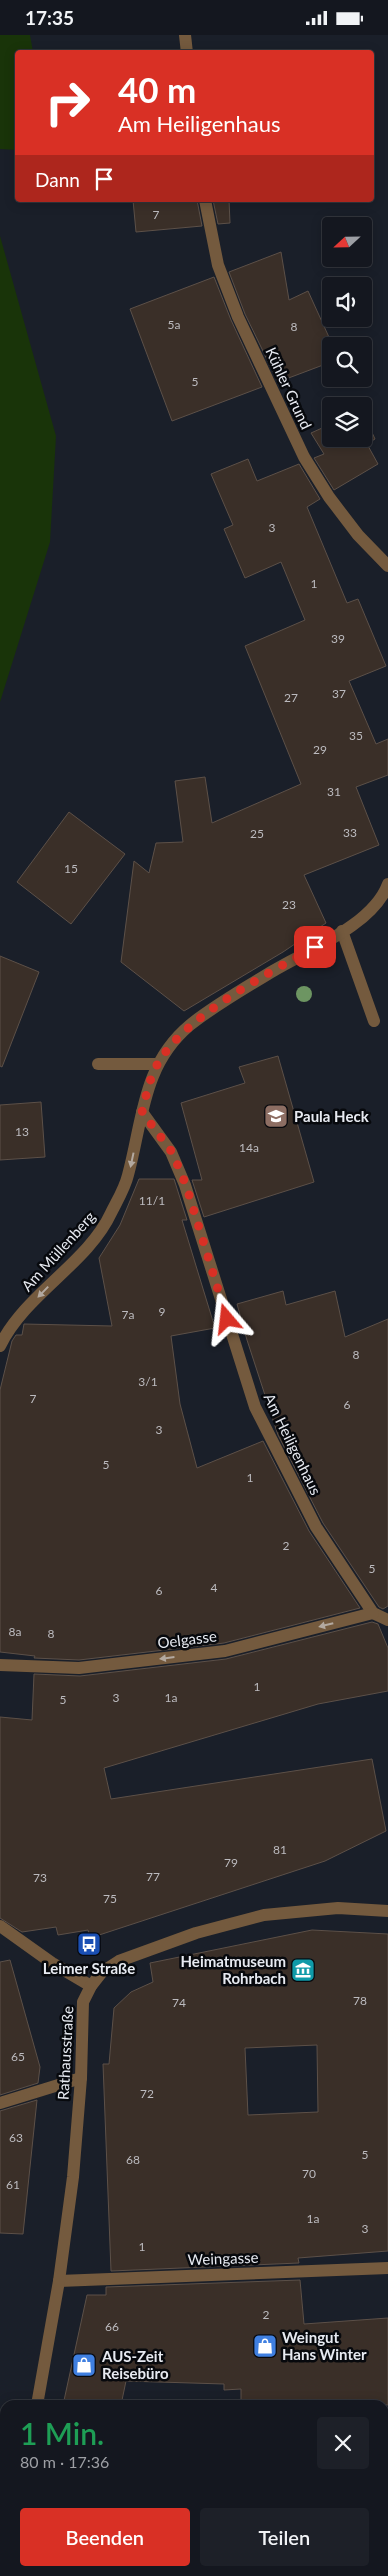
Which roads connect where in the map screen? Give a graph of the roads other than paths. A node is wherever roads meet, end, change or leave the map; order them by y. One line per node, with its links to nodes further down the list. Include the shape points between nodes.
1 (185, 35): 2 (street)
2 (187, 50)
3 (205, 202): 4 (street, Kühler Grund, via 218,265 238,317 304,457 358,535)
4 (388, 567)
5 (388, 884): 6 (street, via 384,894 356,923)
6 (342, 931): 7 (street); 9 (street, via 190,1025)
7 (374, 1021)
8 (98, 1064): 9 (street)
9 (158, 1064): 10 (street, via 150,1078)
10 (142, 1112): 11 (street, Am Müllenberg, one-way to 11, via 128,1178 110,1216 94,1239 15,1321); 12 (street, Am Heiligenhaus, via 172,1152 186,1185 255,1407 316,1527)
11 (0, 1346)
12 (373, 1613): 13 (street); 14 (street, Oelgasse, one-way to 14, via 225,1651 79,1668)
13 (388, 1620)
14 (0, 1665)
15 (388, 1911): 17 (street, Rathausstraße, via 338,1908 256,1917 196,1933 119,1961 102,1972)
16 (0, 1926): 17 (street, via 52,1963)
17 (91, 1985): 18 (street, Rathausstraße, via 83,2002)
18 (81, 2078): 19 (street); 21 (street, Rathausstraße, via 73,2177)
19 (0, 2103)
20 (388, 2268): 21 (street, Weingasse)
21 (59, 2281): 22 (street, Rathausstraße)
22 (38, 2400)

